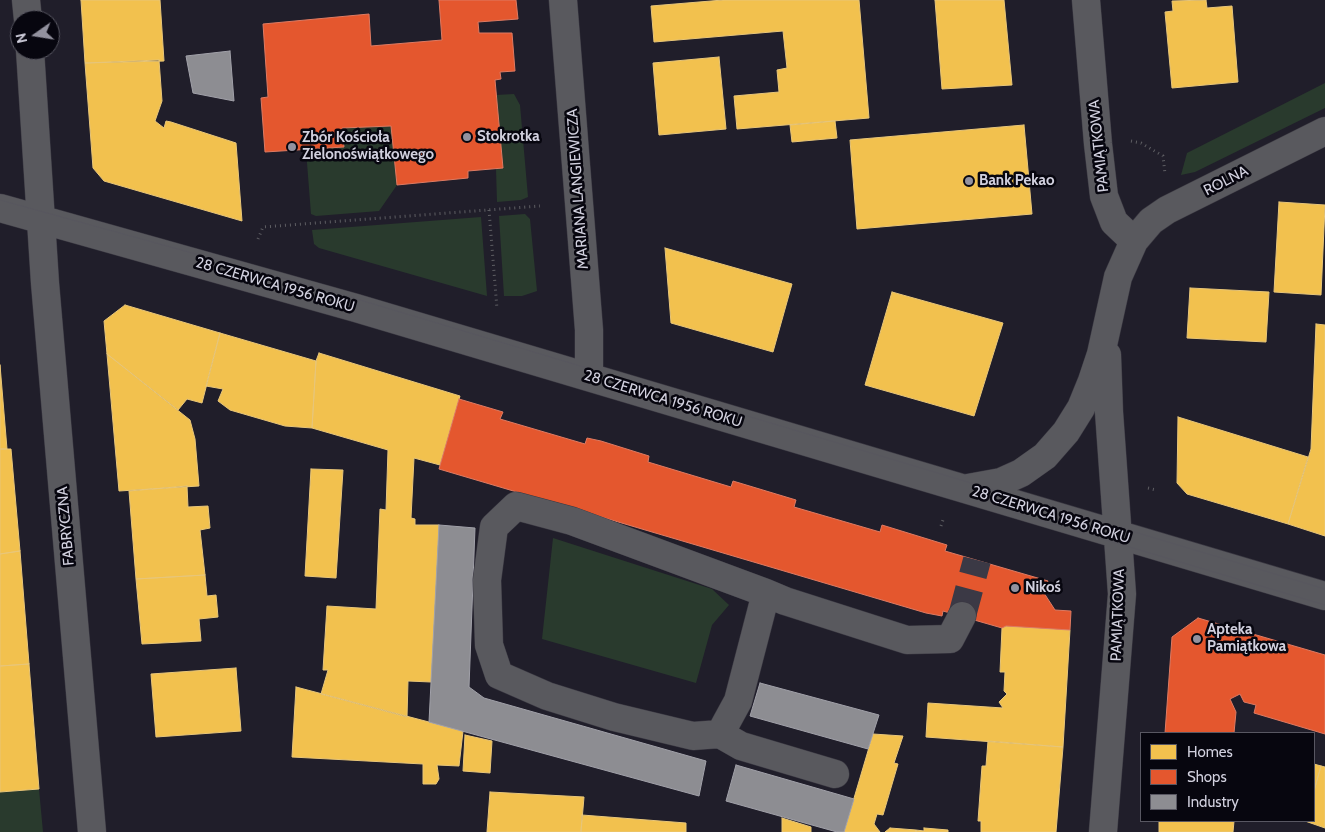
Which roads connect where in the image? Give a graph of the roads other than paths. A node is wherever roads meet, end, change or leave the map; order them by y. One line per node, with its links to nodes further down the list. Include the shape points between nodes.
1 (564, 0): 9 (street, MARIANA LANGIEWICZA, via 589,330)
2 (1086, 0): 7 (street, PAMIĄTKOWA, via 1104,196 1114,222)
3 (31, 60): 6 (street, FABRYCZNA)
4 (1325, 131): 7 (street, ROLNA, via 1167,210 1151,221)
5 (0, 208): 6 (street, 28 CZERWCA 1956 ROKU)
6 (41, 219): 9 (street, 28 CZERWCA 1956 ROKU); 17 (street, FABRYCZNA)
7 (1134, 241): 8 (street, PAMIĄTKOWA, via 1118,277)
8 (1111, 307): 10 (street, PAMIĄTKOWA, via 1092,381 1066,432 1045,456 1021,473 1002,482); 11 (street, PAMIĄTKOWA, via 1107,357)
9 (589, 377): 10 (street, 28 CZERWCA 1956 ROKU)
10 (964, 489): 11 (street, 28 CZERWCA 1956 ROKU)
11 (1118, 536): 13 (street, 28 CZERWCA 1956 ROKU); 18 (street, PAMIĄTKOWA, via 1122,594)
12 (766, 593): 14 (street, via 907,640 950,639); 15 (street, via 738,702); 15 (street, via 572,521 516,506 494,527 487,580 489,645 499,675 547,696 614,717 693,736)
13 (1325, 596)
14 (962, 616)
15 (720, 734): 16 (street, via 741,746)
16 (835, 774)
17 (92, 832)
18 (1103, 832)

